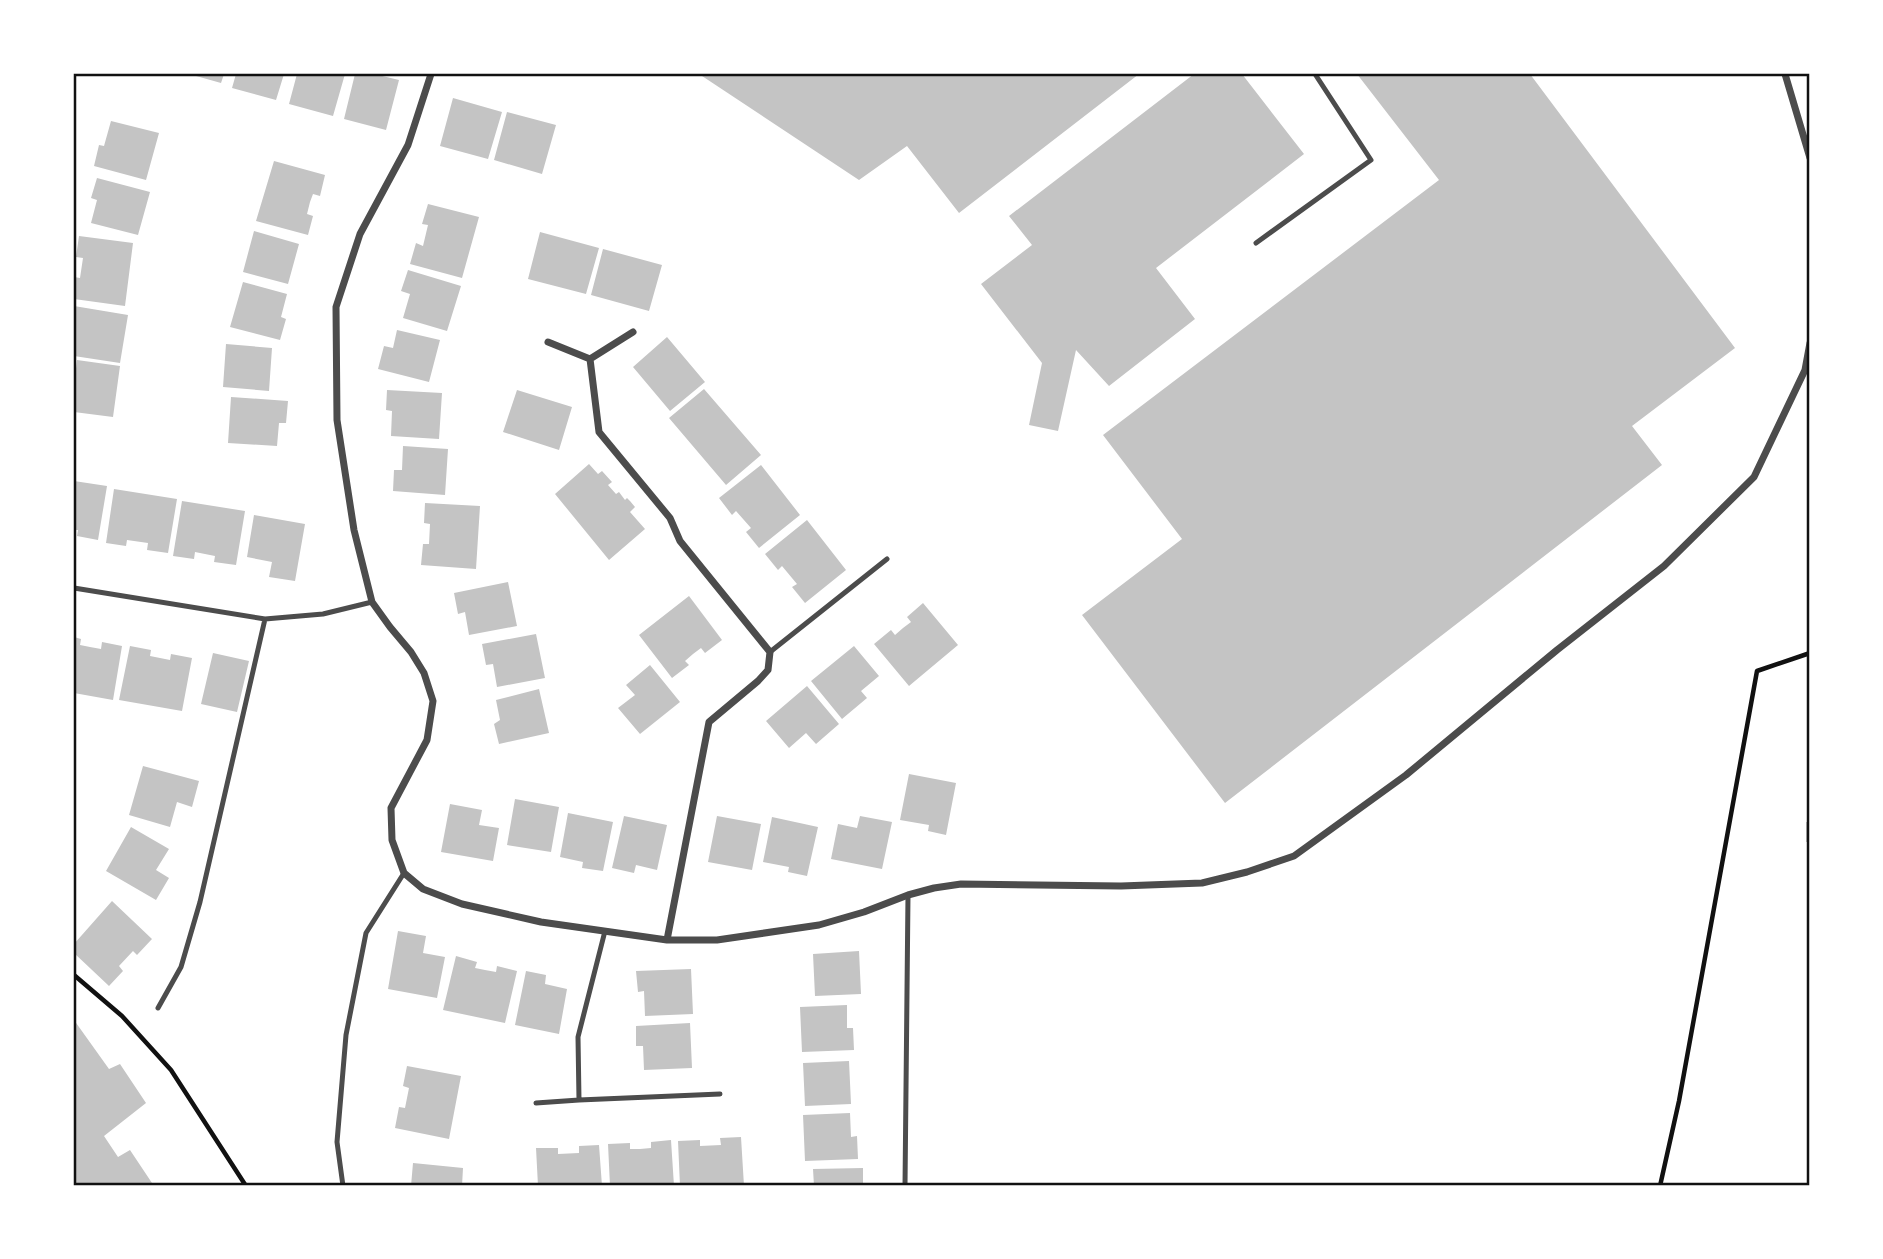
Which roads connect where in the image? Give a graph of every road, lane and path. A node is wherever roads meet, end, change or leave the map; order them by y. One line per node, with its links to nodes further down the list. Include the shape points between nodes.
1 (431, 74): 12 (street, via 408,145 360,234 336,307 337,420 354,530)
2 (1315, 74): 5 (lane, via 1371,160)
3 (1785, 74): 4 (street)
4 (1810, 159)
5 (1256, 243)
6 (633, 332): 9 (street)
7 (548, 342): 9 (street)
8 (1810, 343): 17 (street, via 1805,370 1754,477 1664,566 1406,775 1294,856 1202,883 961,884)
9 (590, 359): 14 (street, via 599,432)
10 (887, 559): 14 (lane)
11 (74, 588): 13 (lane)
12 (372, 602): 13 (lane, via 323,614); 16 (street, via 424,673 433,701 427,740 391,808 392,840)
13 (265, 619): 21 (lane, via 200,902 181,967)
14 (770, 652): 19 (street, via 768,670 709,722)
15 (1810, 653): 28 (path, via 1757,671)
16 (404, 873): 18 (street, via 423,889 462,904); 26 (lane, via 366,933 346,1035 337,1142)
17 (908, 895): 19 (street, via 819,925 716,940); 27 (lane)
18 (605, 931): 19 (street); 23 (lane, via 578,1037)
19 (667, 940)
20 (74, 975): 25 (path, via 122,1016 171,1070)
21 (158, 1008)
22 (720, 1094): 23 (lane)
23 (579, 1100): 24 (lane)
24 (536, 1103)
25 (246, 1185)
26 (343, 1185)
27 (905, 1185)
28 (1660, 1185)

